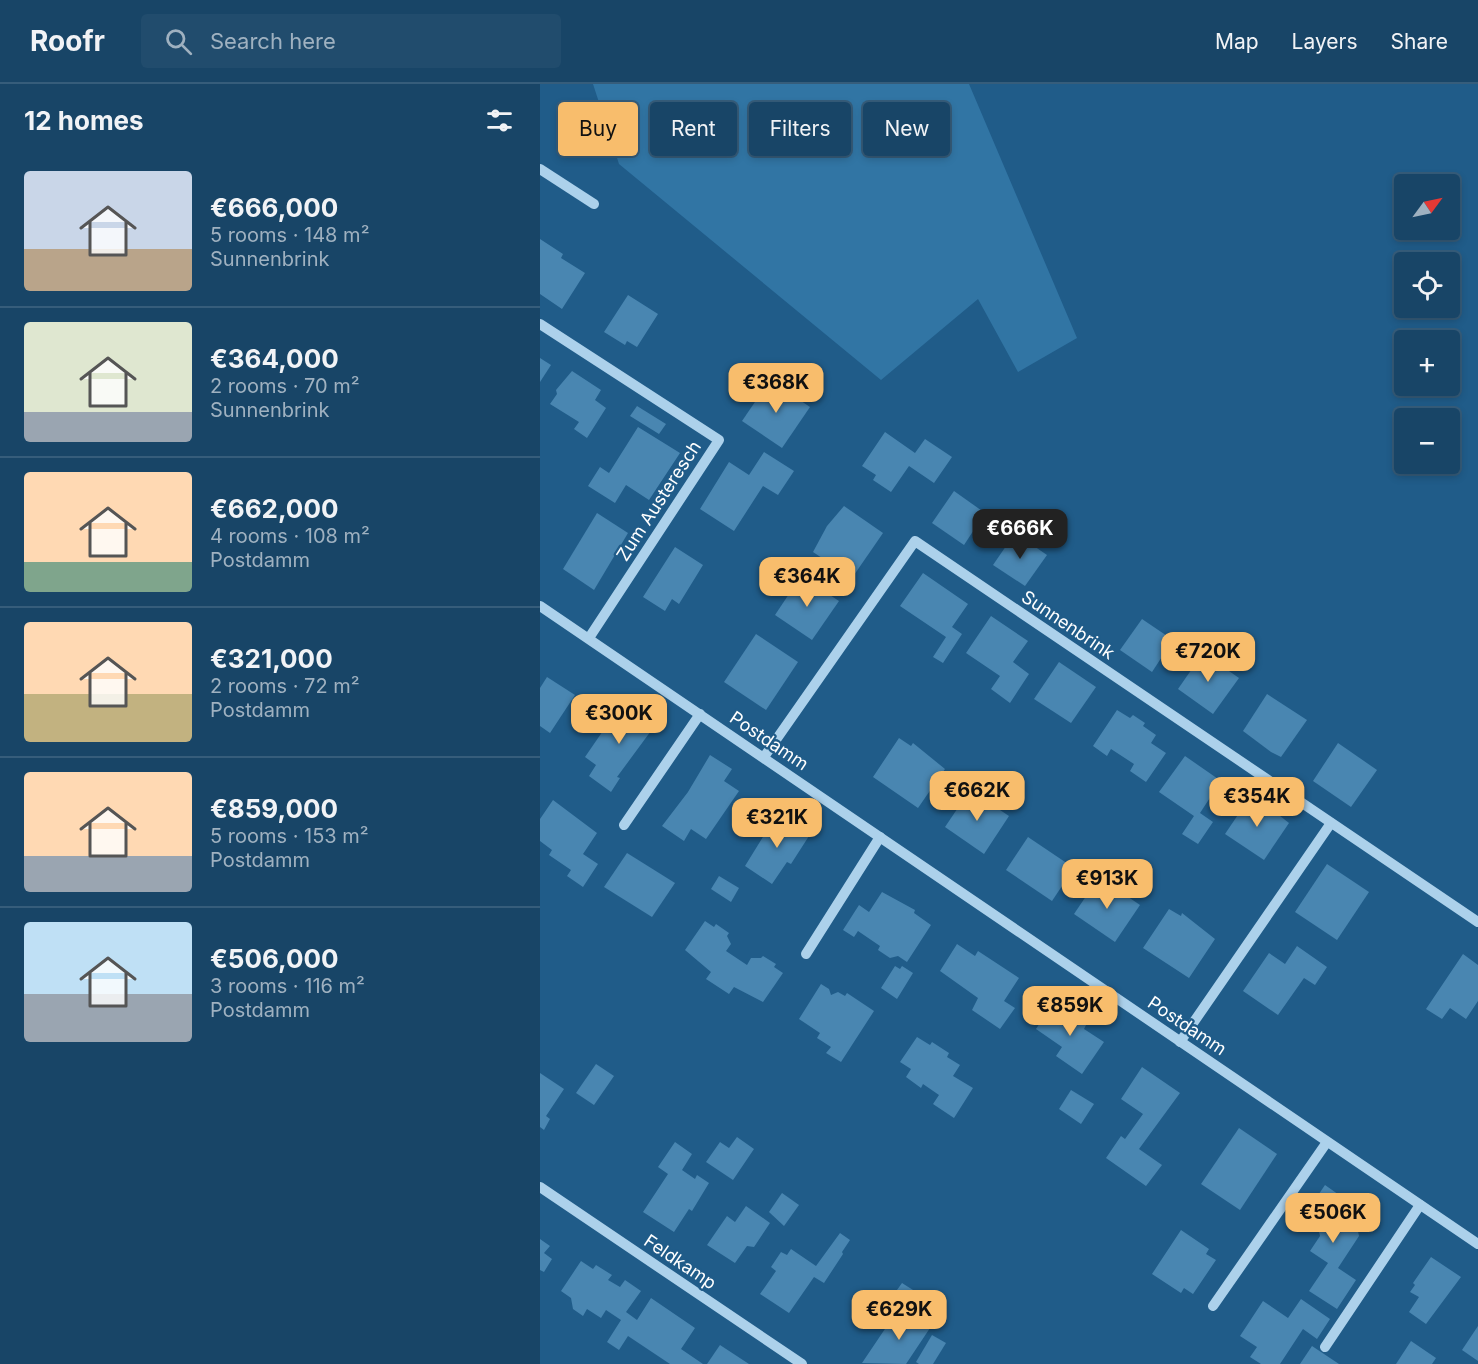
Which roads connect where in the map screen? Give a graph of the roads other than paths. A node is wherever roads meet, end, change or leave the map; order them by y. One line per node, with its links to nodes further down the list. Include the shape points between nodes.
1 (540, 169): 2 (street)
2 (594, 204)
3 (540, 324): 5 (street, Zum Austeresch, via 719,440)
4 (540, 606): 5 (street, Postdamm)
5 (589, 638): 6 (street, Postdamm)
6 (700, 714): 7 (street, Postdamm); 9 (street)
7 (764, 757): 8 (street, Sunnenbrink, via 915,541); 10 (street, Postdamm)
8 (1331, 824): 11 (street, Sunnenbrink); 13 (street)
9 (624, 825)
10 (880, 837): 12 (street); 13 (street, Postdamm)
11 (1478, 922)
12 (806, 954)
13 (1180, 1042): 14 (street, Postdamm)
14 (1327, 1142): 16 (street, Postdamm); 18 (street)
15 (540, 1187): 20 (street, Feldkamp)
16 (1420, 1205): 17 (street, Postdamm); 19 (street)
17 (1478, 1244)
18 (1213, 1306)
19 (1325, 1347)
20 (802, 1364)

